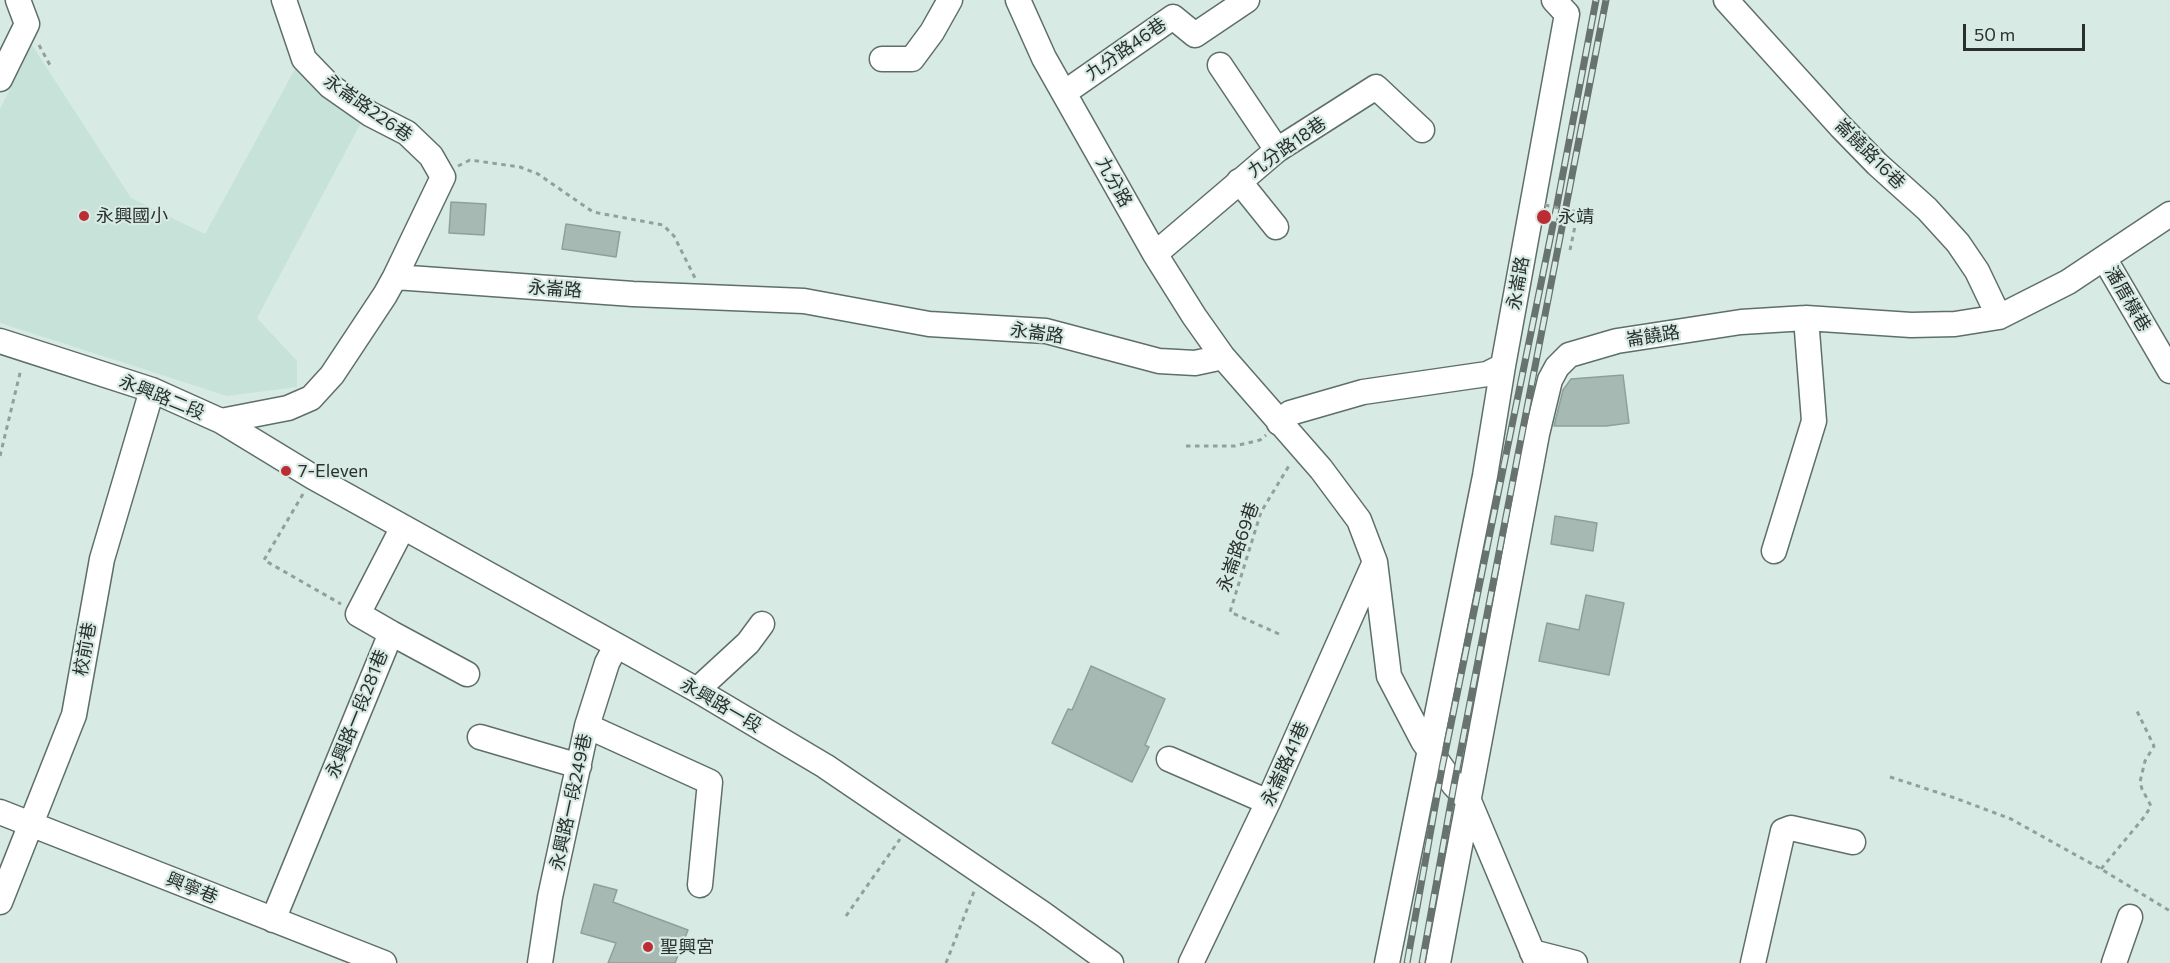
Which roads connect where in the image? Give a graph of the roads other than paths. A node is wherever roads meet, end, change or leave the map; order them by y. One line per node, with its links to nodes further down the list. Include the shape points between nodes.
1 (18, 0): 10 (street, via 27,24)
2 (284, 0): 19 (street, 永崙路226巷, via 304,59 330,86 370,114 407,133 430,156 443,177)
3 (950, 0): 8 (street, via 912,59)
4 (1018, 0): 11 (street, 九分路)
5 (1246, 0): 11 (street, 九分路46巷, via 1195,35 1173,17)
6 (1554, 0): 24 (street, 永崙路, via 1567,14)
7 (1726, 0): 20 (street, 崙饒路16巷, via 1841,127 1958,243 1977,271)
8 (882, 59)
9 (1220, 65): 13 (street)
10 (0, 79)
11 (1064, 93): 17 (street, 九分路)
12 (1422, 130): 13 (street, 九分路18巷, via 1376,87)
13 (1277, 150): 14 (street, 九分路18巷)
14 (1239, 181): 16 (street); 17 (street, 九分路18巷)
15 (2170, 214): 18 (street, 崙饒路)
16 (1276, 226)
17 (1155, 254): 23 (street, 九分路)
18 (2104, 258): 20 (street, 崙饒路, via 2068,282); 25 (street, 潘厝橫巷)
19 (394, 277): 23 (street, 永崙路, via 633,294 804,301 929,324 1046,331 1158,361 1194,363); 27 (street, via 332,375 311,398 288,408)
20 (1999, 317): 21 (street, 崙饒路, via 1911,325)
21 (1806, 318): 31 (street, via 1814,421); 43 (street, 崙饒路, via 1741,322 1617,341 1569,355 1557,367 1537,434)
22 (0, 341): 26 (street, 永興路二段)
23 (1223, 357): 28 (street)
24 (1503, 366): 28 (street, via 1487,374 1363,393 1290,413); 40 (street)
25 (2170, 371)
26 (152, 390): 27 (street, 永興路二段); 46 (street, 校前巷, via 102,559 74,715)
27 (221, 421): 29 (street, 永興路二段)
28 (1279, 423): 32 (street, via 1321,469 1359,520)
29 (313, 477): 30 (street, 永興路一段)
30 (403, 527): 34 (street, 永興路一段281巷, via 358,614); 35 (street, 永興路一段)
31 (1774, 551)
32 (1375, 562): 40 (street, via 1389,676); 44 (street, 永崙路41巷)
33 (762, 624): 37 (street)
34 (391, 633): 36 (street); 51 (street, 永興路一段281巷)
35 (616, 646): 37 (street, 永興路一段); 38 (street, 永興路一段249巷)
36 (467, 674)
37 (697, 690): 55 (street, 永興路一段, via 825,766)
38 (588, 726): 42 (street, 永興路一段249巷); 48 (street, via 710,782)
39 (480, 737): 42 (street)
40 (1430, 748): 43 (street); 57 (street)
41 (1169, 759): 44 (street)
42 (579, 766): 54 (street, 永興路一段249巷, via 550,897)
43 (1469, 801): 52 (street); 58 (street, 崙饒路)
44 (1268, 802): 56 (street, 永崙路41巷)
45 (0, 812): 46 (street, 興寧巷)
46 (29, 823): 49 (street, 校前巷); 51 (street, 興寧巷)
47 (1852, 842): 60 (street, via 1791,828 1783,831)
48 (700, 885)
49 (0, 902)
50 (2130, 917): 61 (street)
51 (273, 920): 53 (street, 興寧巷)
52 (1535, 958): 59 (street)
53 (384, 963)
54 (540, 963)
55 (1111, 963)
56 (1191, 963)
57 (1387, 963)
58 (1437, 963)
59 (1575, 963)
60 (1753, 963)
61 (2114, 963)

